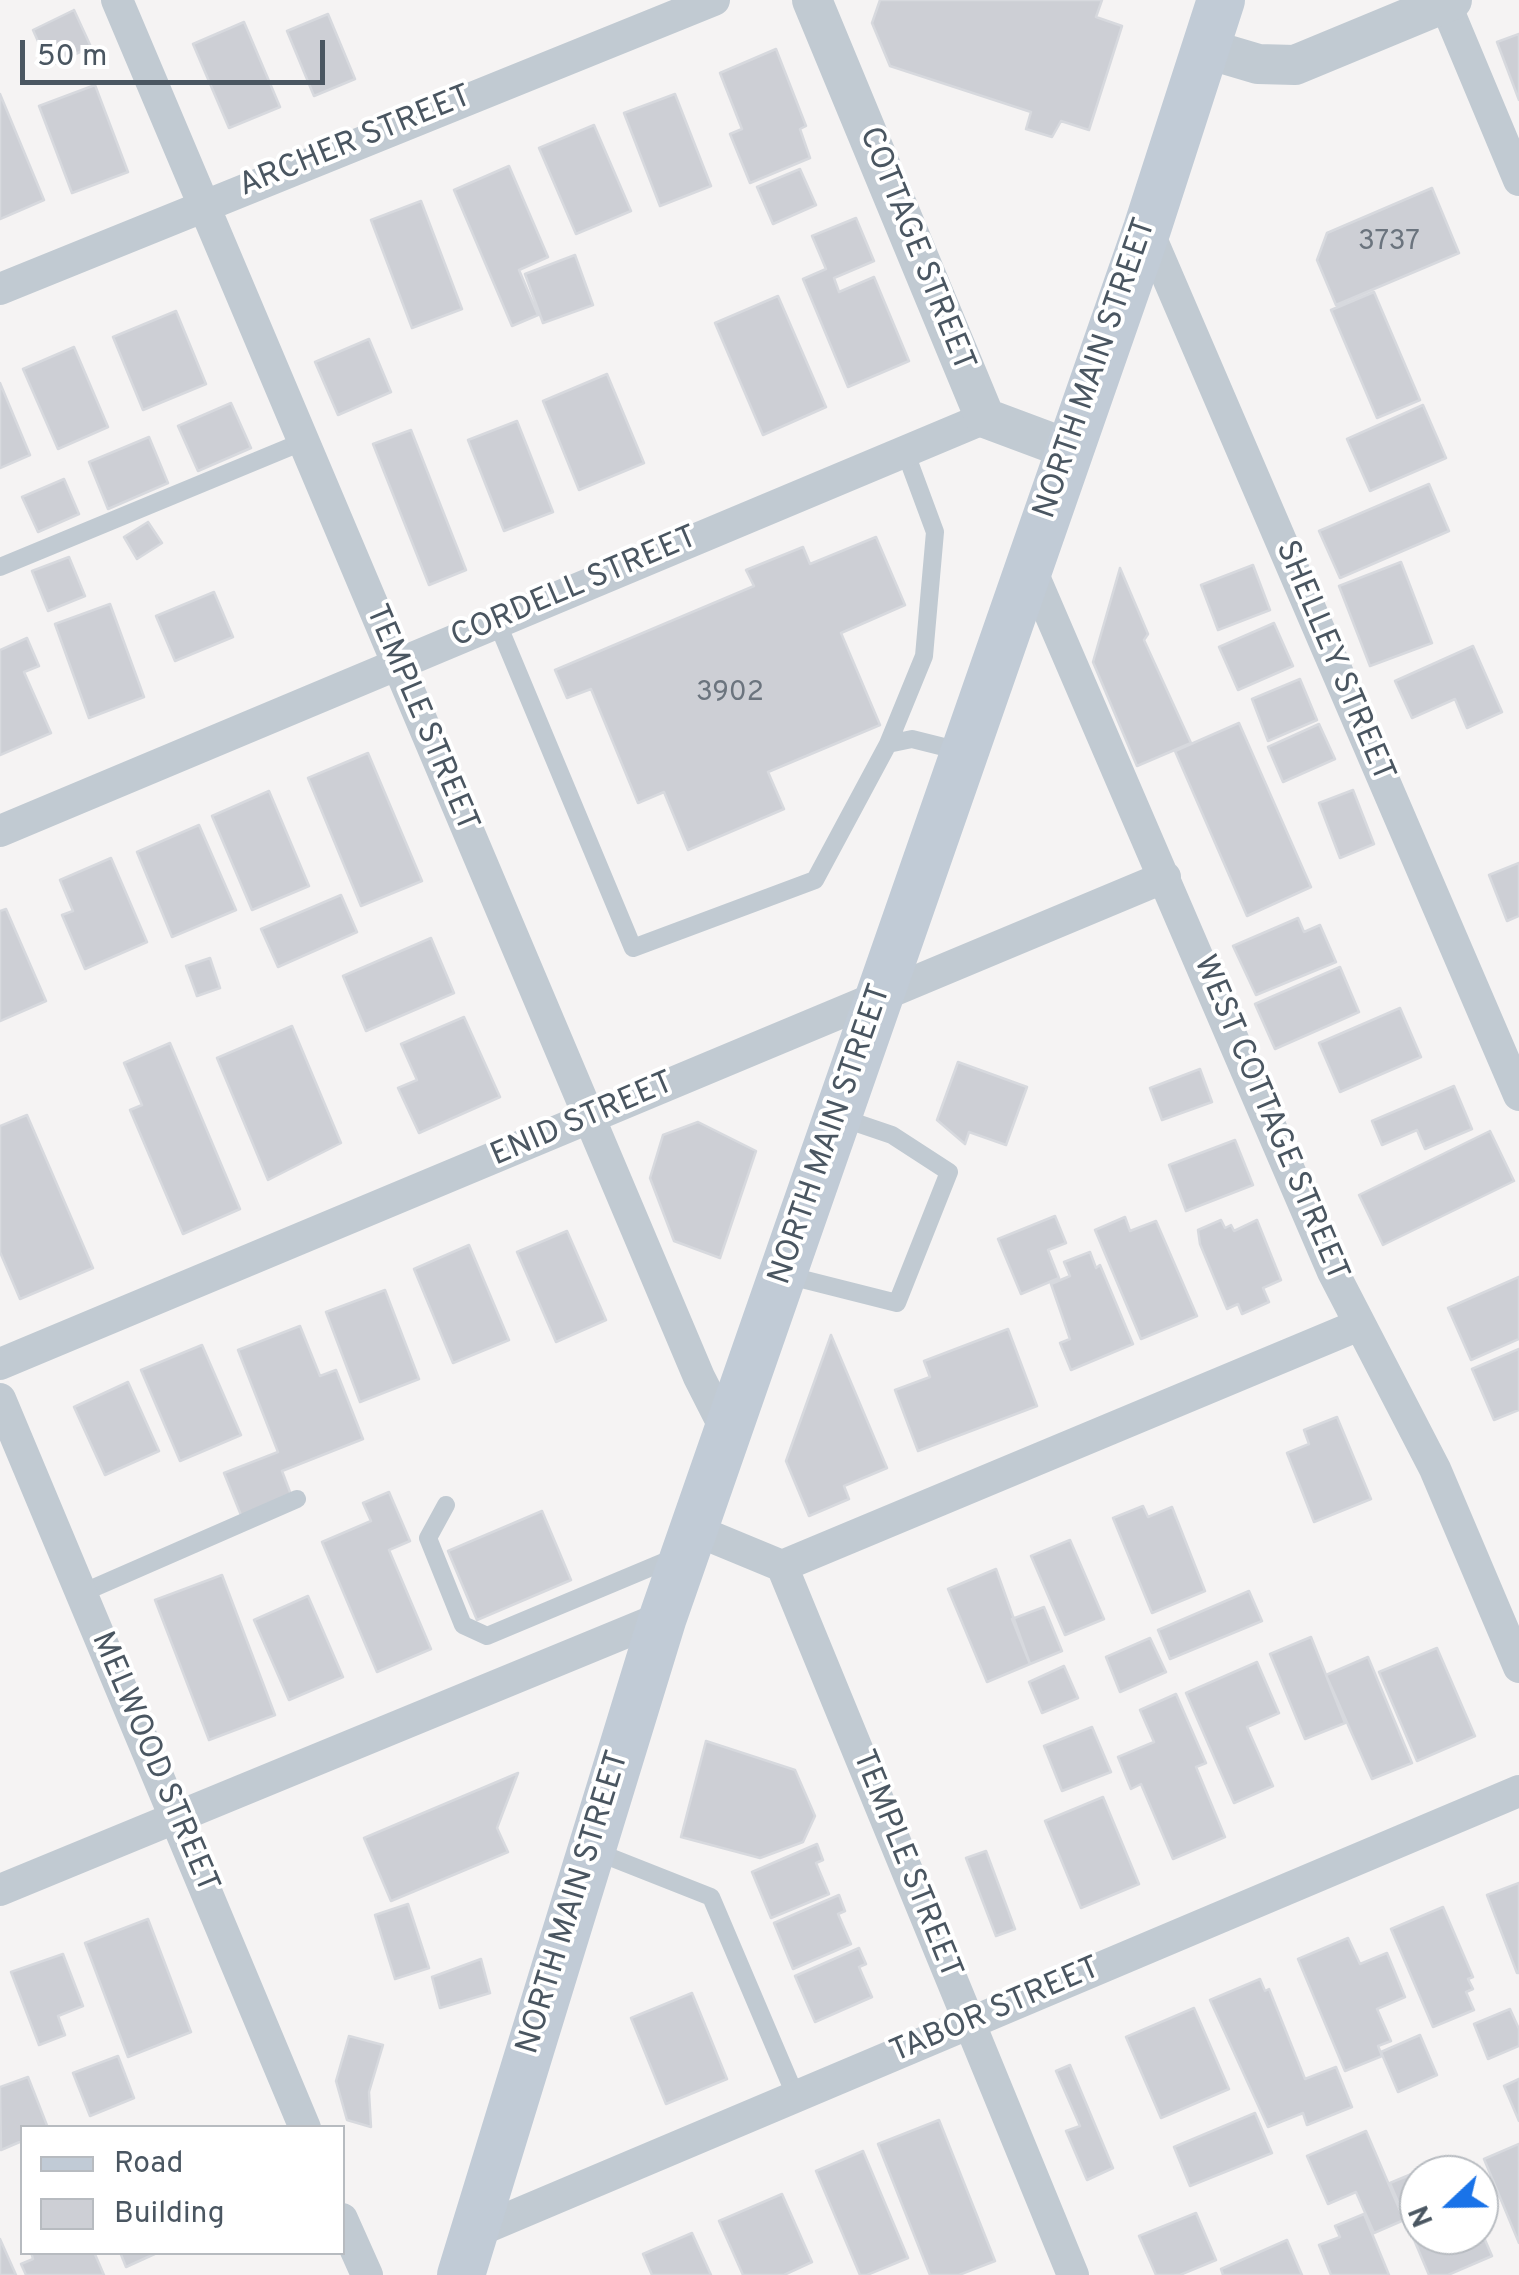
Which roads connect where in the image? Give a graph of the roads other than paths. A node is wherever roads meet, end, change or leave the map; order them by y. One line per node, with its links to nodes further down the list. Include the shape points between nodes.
1 (117, 0): 8 (street, TEMPLE STREET)
2 (714, 0): 8 (street, ARCHER STREET)
3 (812, 0): 11 (street, COTTAGE STREET)
4 (1221, 0): 6 (main road, NORTH MAIN STREET)
5 (1449, 1): 6 (street, via 1295,65 1258,64); 7 (street)
6 (1204, 48): 9 (main road, NORTH MAIN STREET)
7 (1519, 180)
8 (203, 204): 10 (street, ARCHER STREET); 12 (street, TEMPLE STREET)
9 (1147, 229): 13 (main road, NORTH MAIN STREET); 24 (street, SHELLEY STREET)
10 (0, 290)
11 (985, 418): 13 (street); 14 (street, CORDELL STREET)
12 (302, 442): 16 (lane); 18 (street, TEMPLE STREET)
13 (1068, 448): 15 (main road, NORTH MAIN STREET)
14 (905, 452): 17 (street, CORDELL STREET); 19 (lane, via 935,532 924,656)
15 (1029, 565): 20 (main road, NORTH MAIN STREET); 22 (street, WEST COTTAGE STREET)
16 (0, 568)
17 (497, 622): 18 (street, CORDELL STREET); 19 (lane, via 633,948 816,880)
18 (396, 663): 21 (street, CORDELL STREET); 26 (street, TEMPLE STREET)
19 (888, 744): 20 (lane, via 912,740)
20 (965, 753): 23 (main road, NORTH MAIN STREET)
21 (0, 830)
22 (1165, 877): 23 (street, ENID STREET); 28 (street, WEST COTTAGE STREET)
23 (880, 996): 25 (main road, NORTH MAIN STREET); 26 (street, ENID STREET)
24 (1519, 1095)
25 (838, 1117): 27 (main road, NORTH MAIN STREET); 27 (lane, via 892,1135 949,1172 897,1302)
26 (590, 1119): 29 (street, ENID STREET); 31 (street, TEMPLE STREET)
27 (784, 1274): 31 (main road, NORTH MAIN STREET)
28 (1358, 1325): 35 (street); 38 (street, WEST COTTAGE STREET, via 1434,1468)
29 (0, 1364)
30 (0, 1399): 36 (street, MELWOOD STREET)
31 (729, 1436): 34 (main road, NORTH MAIN STREET)
32 (296, 1499): 36 (lane)
33 (446, 1505): 34 (lane, via 428,1538 463,1625 487,1636)
34 (691, 1541): 35 (street); 37 (main road, NORTH MAIN STREET)
35 (782, 1566): 43 (street, TEMPLE STREET)
36 (82, 1593): 40 (street, MELWOOD STREET)
37 (663, 1617): 40 (street); 41 (main road, NORTH MAIN STREET)
38 (1519, 1667)
39 (1519, 1790): 43 (street, TABOR STREET)
40 (176, 1815): 42 (street); 45 (street, MELWOOD STREET)
41 (591, 1849): 44 (lane, via 712,1897); 47 (main road, NORTH MAIN STREET)
42 (0, 1890)
43 (970, 2023): 44 (street, TABOR STREET); 49 (street, TEMPLE STREET)
44 (796, 2096): 47 (street, TABOR STREET)
45 (303, 2125)
46 (345, 2227): 48 (street)
47 (467, 2254)
48 (367, 2275)
49 (1073, 2275)

